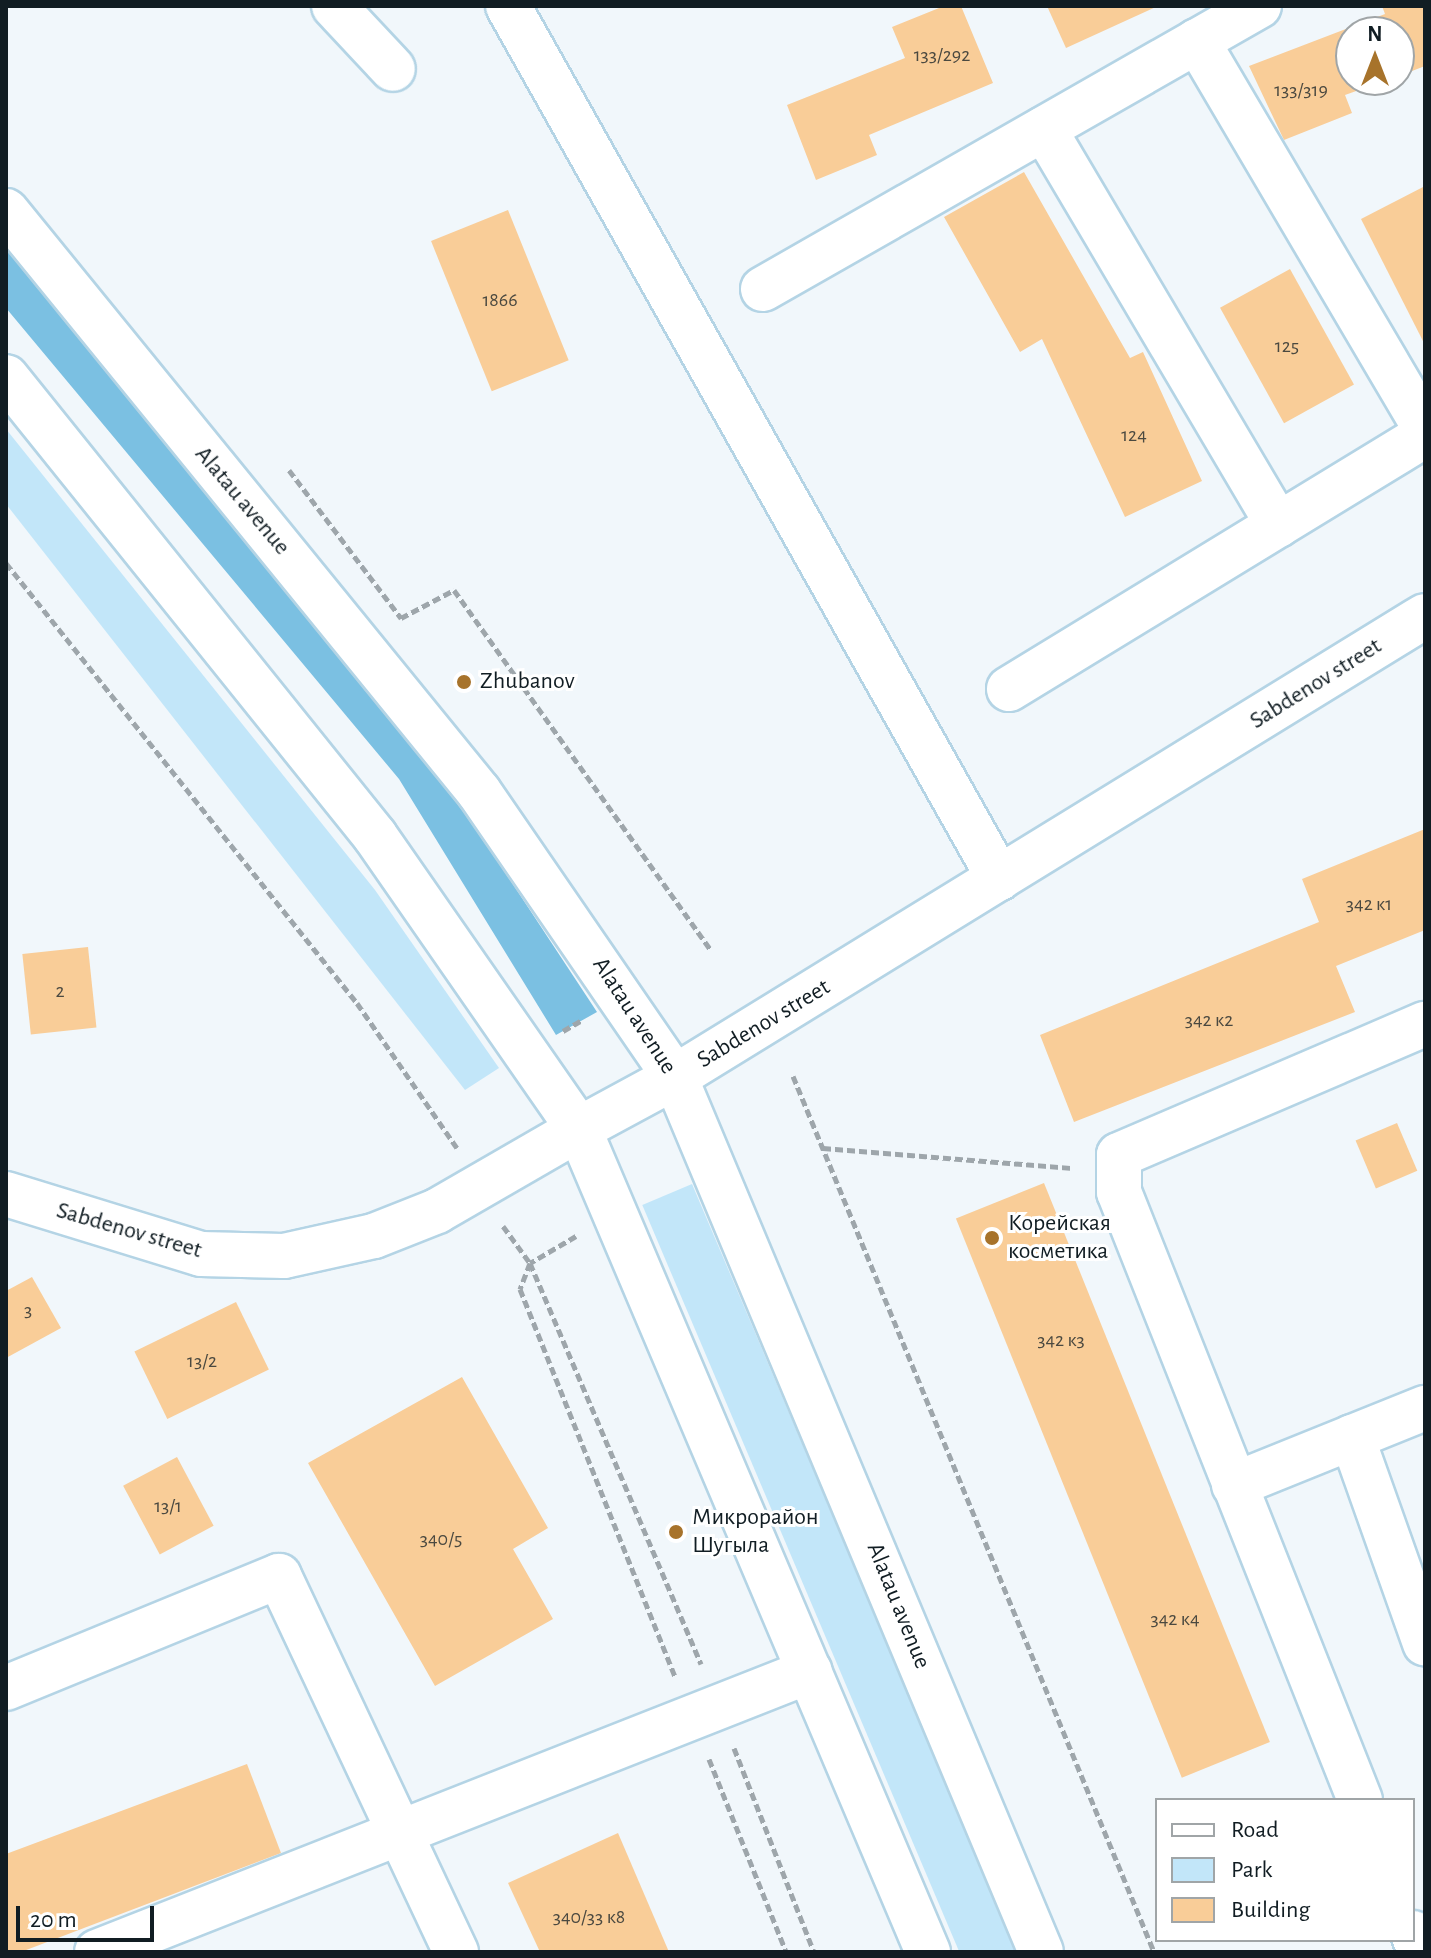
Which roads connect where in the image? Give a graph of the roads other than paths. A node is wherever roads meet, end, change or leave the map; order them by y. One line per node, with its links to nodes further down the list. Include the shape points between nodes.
1 (334, 6): 5 (street)
2 (508, 6): 15 (street)
3 (1259, 6): 4 (street)
4 (1197, 41): 6 (street); 10 (street)
5 (393, 69)
6 (1044, 129): 8 (street); 12 (street)
7 (6, 211): 17 (street, Alatau avenue, via 479,792)
8 (763, 289)
9 (6, 377): 18 (street, via 375,836)
10 (1425, 428)
11 (1425, 435): 12 (street)
12 (1278, 525): 14 (street)
13 (1425, 616): 15 (street, Sabdenov street)
14 (1009, 689)
15 (999, 878): 17 (street, Sabdenov street)
16 (1425, 1024): 22 (street, via 1119,1155 1119,1192)
17 (675, 1077): 18 (street, Sabdenov street); 31 (street, Alatau avenue)
18 (579, 1129): 19 (street, Sabdenov street, via 437,1211 374,1236 284,1256 201,1254); 24 (street)
19 (6, 1194)
20 (1425, 1408): 21 (street)
21 (1352, 1437): 22 (street); 23 (street)
22 (1234, 1485): 26 (street)
23 (1425, 1643)
24 (810, 1671): 27 (street); 30 (street)
25 (6, 1688): 27 (street, via 279,1576)
26 (1359, 1798)
27 (403, 1831): 28 (street); 29 (street)
28 (97, 1952)
29 (456, 1952)
30 (928, 1952)
31 (1041, 1952)

